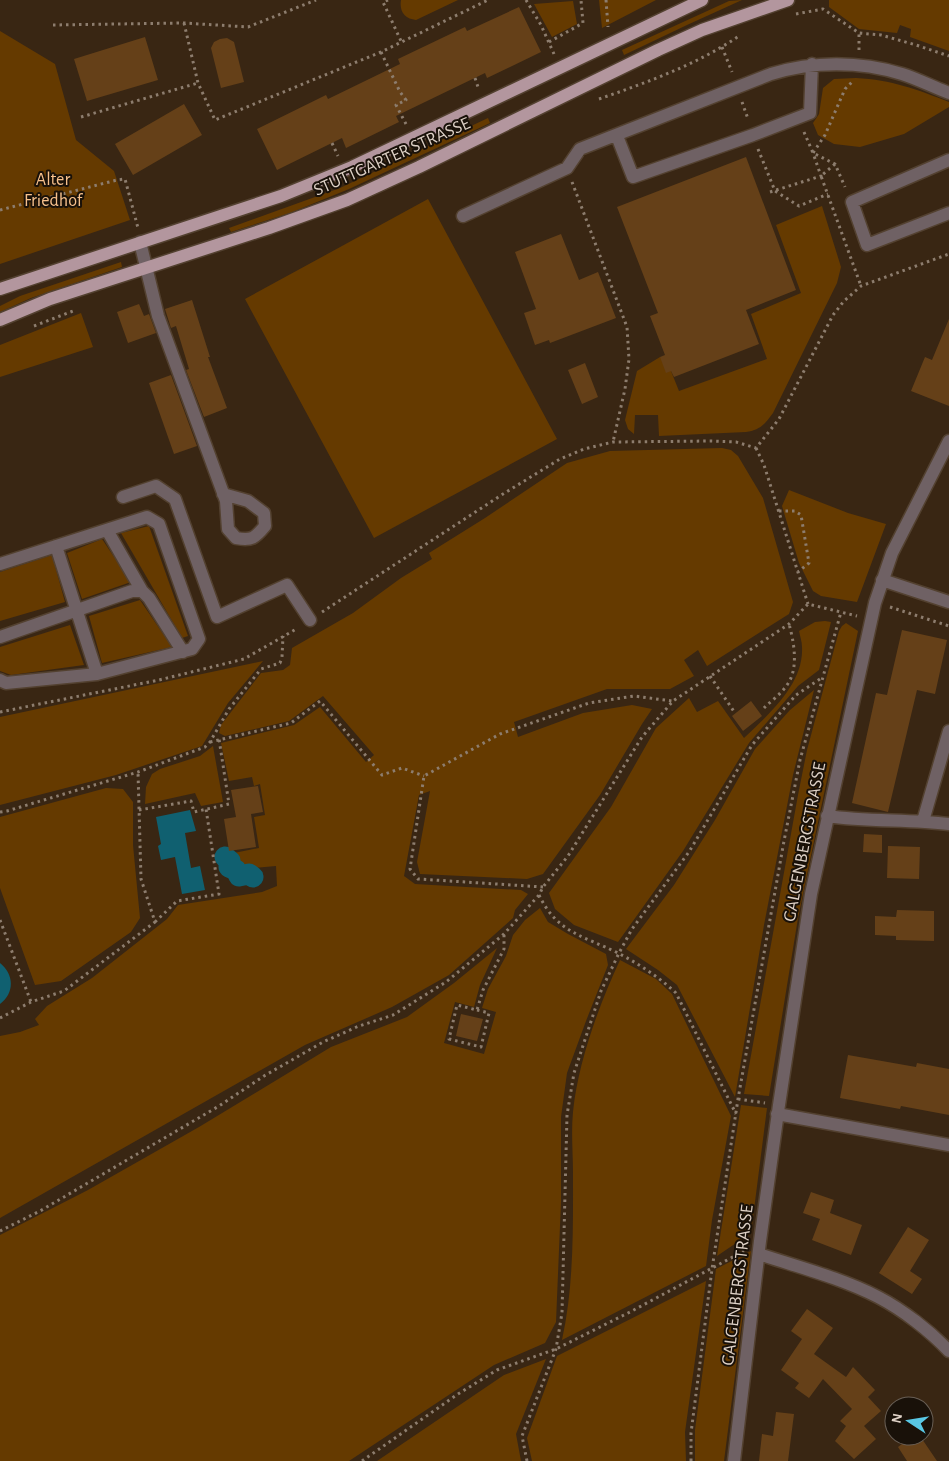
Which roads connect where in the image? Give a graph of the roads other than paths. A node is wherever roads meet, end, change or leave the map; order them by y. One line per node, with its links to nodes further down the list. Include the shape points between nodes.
1 (702, 0): 9 (main road, STUTTGARTER STRASSE, via 352,167 281,196)
2 (788, 0): 10 (main road, STUTTGARTER STRASSE, via 702,30 347,200)
3 (812, 64): 4 (street, via 878,68); 5 (street, via 771,74); 5 (street, via 810,113 753,135 633,177)
4 (949, 93)
5 (617, 136): 8 (street, via 580,149 567,168)
6 (949, 160): 7 (street, via 852,202 867,245)
7 (949, 213)
8 (463, 216)
9 (139, 236): 10 (street); 11 (main road, STUTTGARTER STRASSE)
10 (147, 268): 12 (main road, STUTTGARTER STRASSE, via 50,299); 15 (street, via 158,316)
11 (0, 289)
12 (0, 320)
13 (949, 440): 14 (street, GALGENBERGSTRASSE)
14 (944, 461): 20 (street, GALGENBERGSTRASSE, via 892,553)
15 (223, 494)
16 (123, 497): 24 (street, via 156,486 175,500 217,617 287,585)
17 (107, 530): 18 (street); 21 (street); 26 (street, via 147,518 159,524 199,639 192,649)
18 (56, 546): 19 (street); 23 (street)
19 (0, 564)
20 (882, 580): 22 (street); 30 (street, GALGENBERGSTRASSE, via 870,619)
21 (142, 591): 23 (street, via 132,591); 26 (street)
22 (949, 602)
23 (76, 610): 25 (street); 27 (street)
24 (310, 620)
25 (0, 637)
26 (183, 652): 27 (street)
27 (97, 674): 28 (street, via 6,683)
28 (0, 680)
29 (949, 731): 31 (street)
30 (828, 816): 31 (street, via 852,820); 33 (street, GALGENBERGSTRASSE, via 811,894)
31 (923, 821): 32 (street)
32 (949, 824)
33 (778, 1109): 34 (street); 35 (street, GALGENBERGSTRASSE)
34 (949, 1145)
35 (758, 1254): 36 (street, via 816,1272 879,1298 920,1325); 37 (street, GALGENBERGSTRASSE)
36 (949, 1351)
37 (734, 1461)

